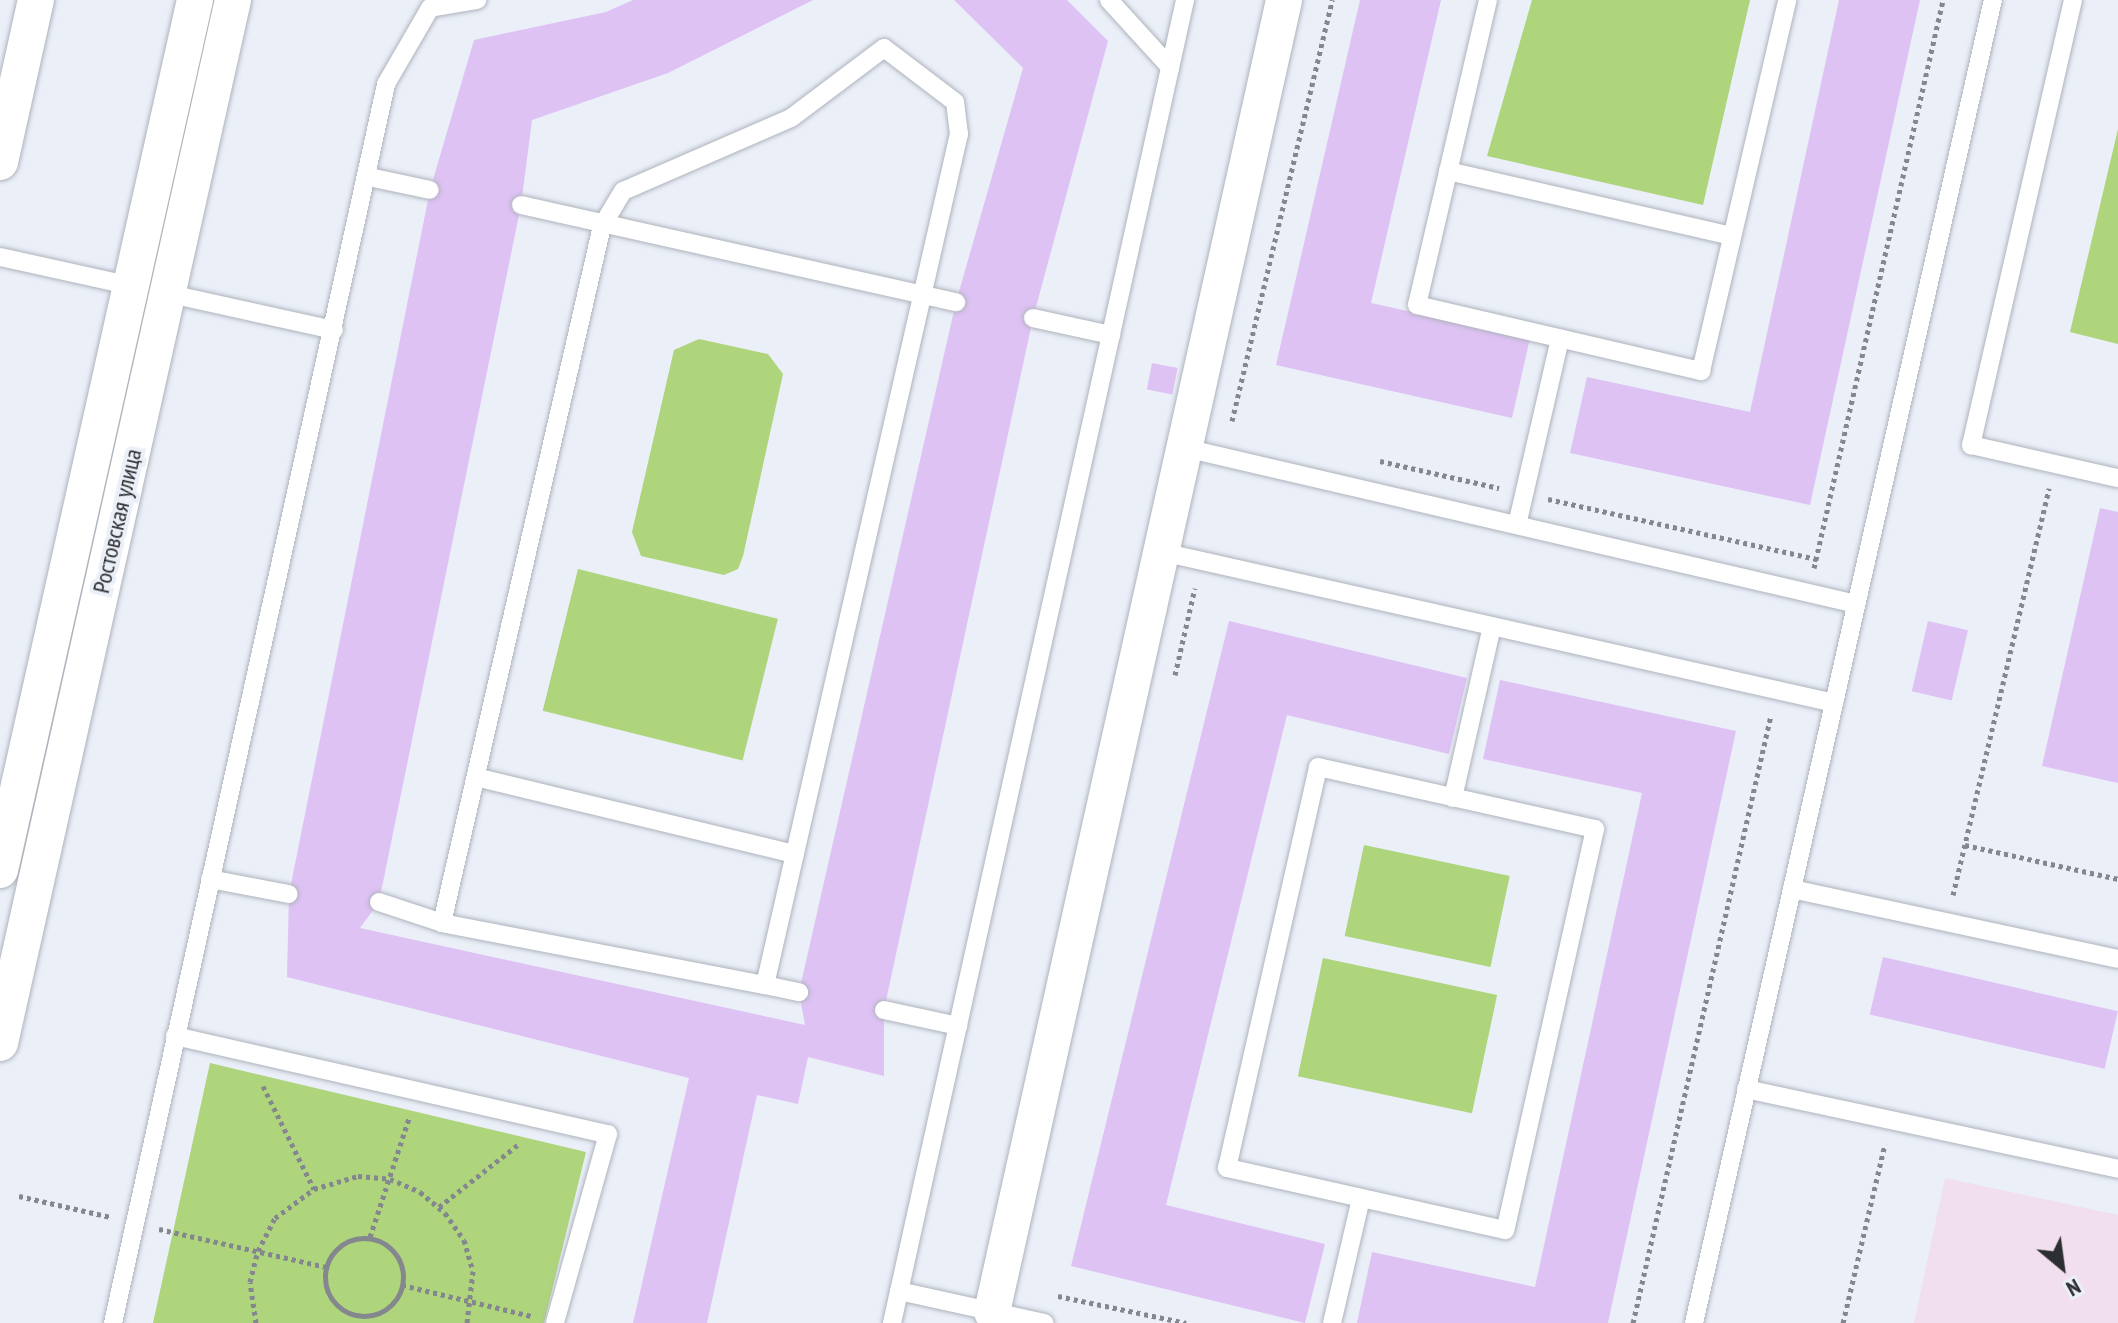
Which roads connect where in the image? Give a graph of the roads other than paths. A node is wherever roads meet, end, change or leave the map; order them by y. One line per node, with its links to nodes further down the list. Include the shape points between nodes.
1 (36, 0): 13 (street)
2 (195, 0): 22 (street, Ростовская улица)
3 (233, 0): 23 (street, Ростовская улица)
4 (477, 0): 16 (lane, via 430,8 400,54 386,84)
5 (1109, 0): 12 (lane)
6 (1185, 0): 12 (lane)
7 (1284, 0): 30 (street)
8 (1488, 0): 15 (lane)
9 (1787, 0): 20 (lane)
10 (1993, 0): 34 (lane)
11 (2073, 0): 31 (lane, via 1971,445)
12 (1170, 67): 28 (lane)
13 (8, 86): 14 (street)
14 (0, 162)
15 (1448, 171): 20 (lane); 29 (lane, via 1417,305)
16 (369, 177): 17 (lane); 27 (lane)
17 (430, 190)
18 (521, 205): 19 (lane)
19 (602, 226): 24 (lane); 24 (lane, via 623,191 791,118 884,48 955,102 959,134); 37 (lane)
20 (1732, 236): 29 (lane, via 1701,371)
21 (0, 257): 22 (lane)
22 (131, 285): 23 (lane); 40 (street, Ростовская улица)
23 (168, 293): 27 (lane); 52 (street, Ростовская улица)
24 (922, 295): 25 (lane); 39 (lane)
25 (956, 302)
26 (1033, 318): 28 (lane)
27 (334, 330): 41 (lane)
28 (1111, 335): 50 (lane)
29 (1560, 339): 32 (lane)
30 (1185, 448): 32 (lane); 33 (street)
31 (2118, 478)
32 (1517, 525): 34 (lane)
33 (1162, 552): 35 (lane); 57 (street)
34 (1856, 604): 36 (lane)
35 (1492, 626): 36 (lane); 38 (lane)
36 (1834, 703): 42 (lane)
37 (476, 777): 39 (lane); 45 (lane)
38 (1453, 798): 55 (lane, via 1318,767 1227,1168); 55 (lane, via 1595,829 1505,1230)
39 (795, 854): 47 (lane)
40 (0, 870)
41 (210, 879): 43 (lane); 51 (lane)
42 (1792, 889): 46 (lane); 53 (lane)
43 (289, 894)
44 (379, 902): 45 (lane)
45 (442, 923): 47 (lane)
46 (2118, 959)
47 (765, 985): 48 (lane)
48 (799, 992)
49 (884, 1010): 50 (lane)
50 (958, 1026): 56 (lane)
51 (175, 1036): 58 (lane, via 608,1134); 59 (lane)
52 (0, 1043)
53 (1746, 1089): 54 (lane); 63 (lane)
54 (2118, 1169)
55 (1361, 1198): 62 (lane)
56 (899, 1291): 57 (lane); 60 (lane)
57 (992, 1312): 61 (lane)
58 (555, 1322)
59 (113, 1323)
60 (892, 1323)
61 (1045, 1323)
62 (1332, 1323)
63 (1694, 1323)

